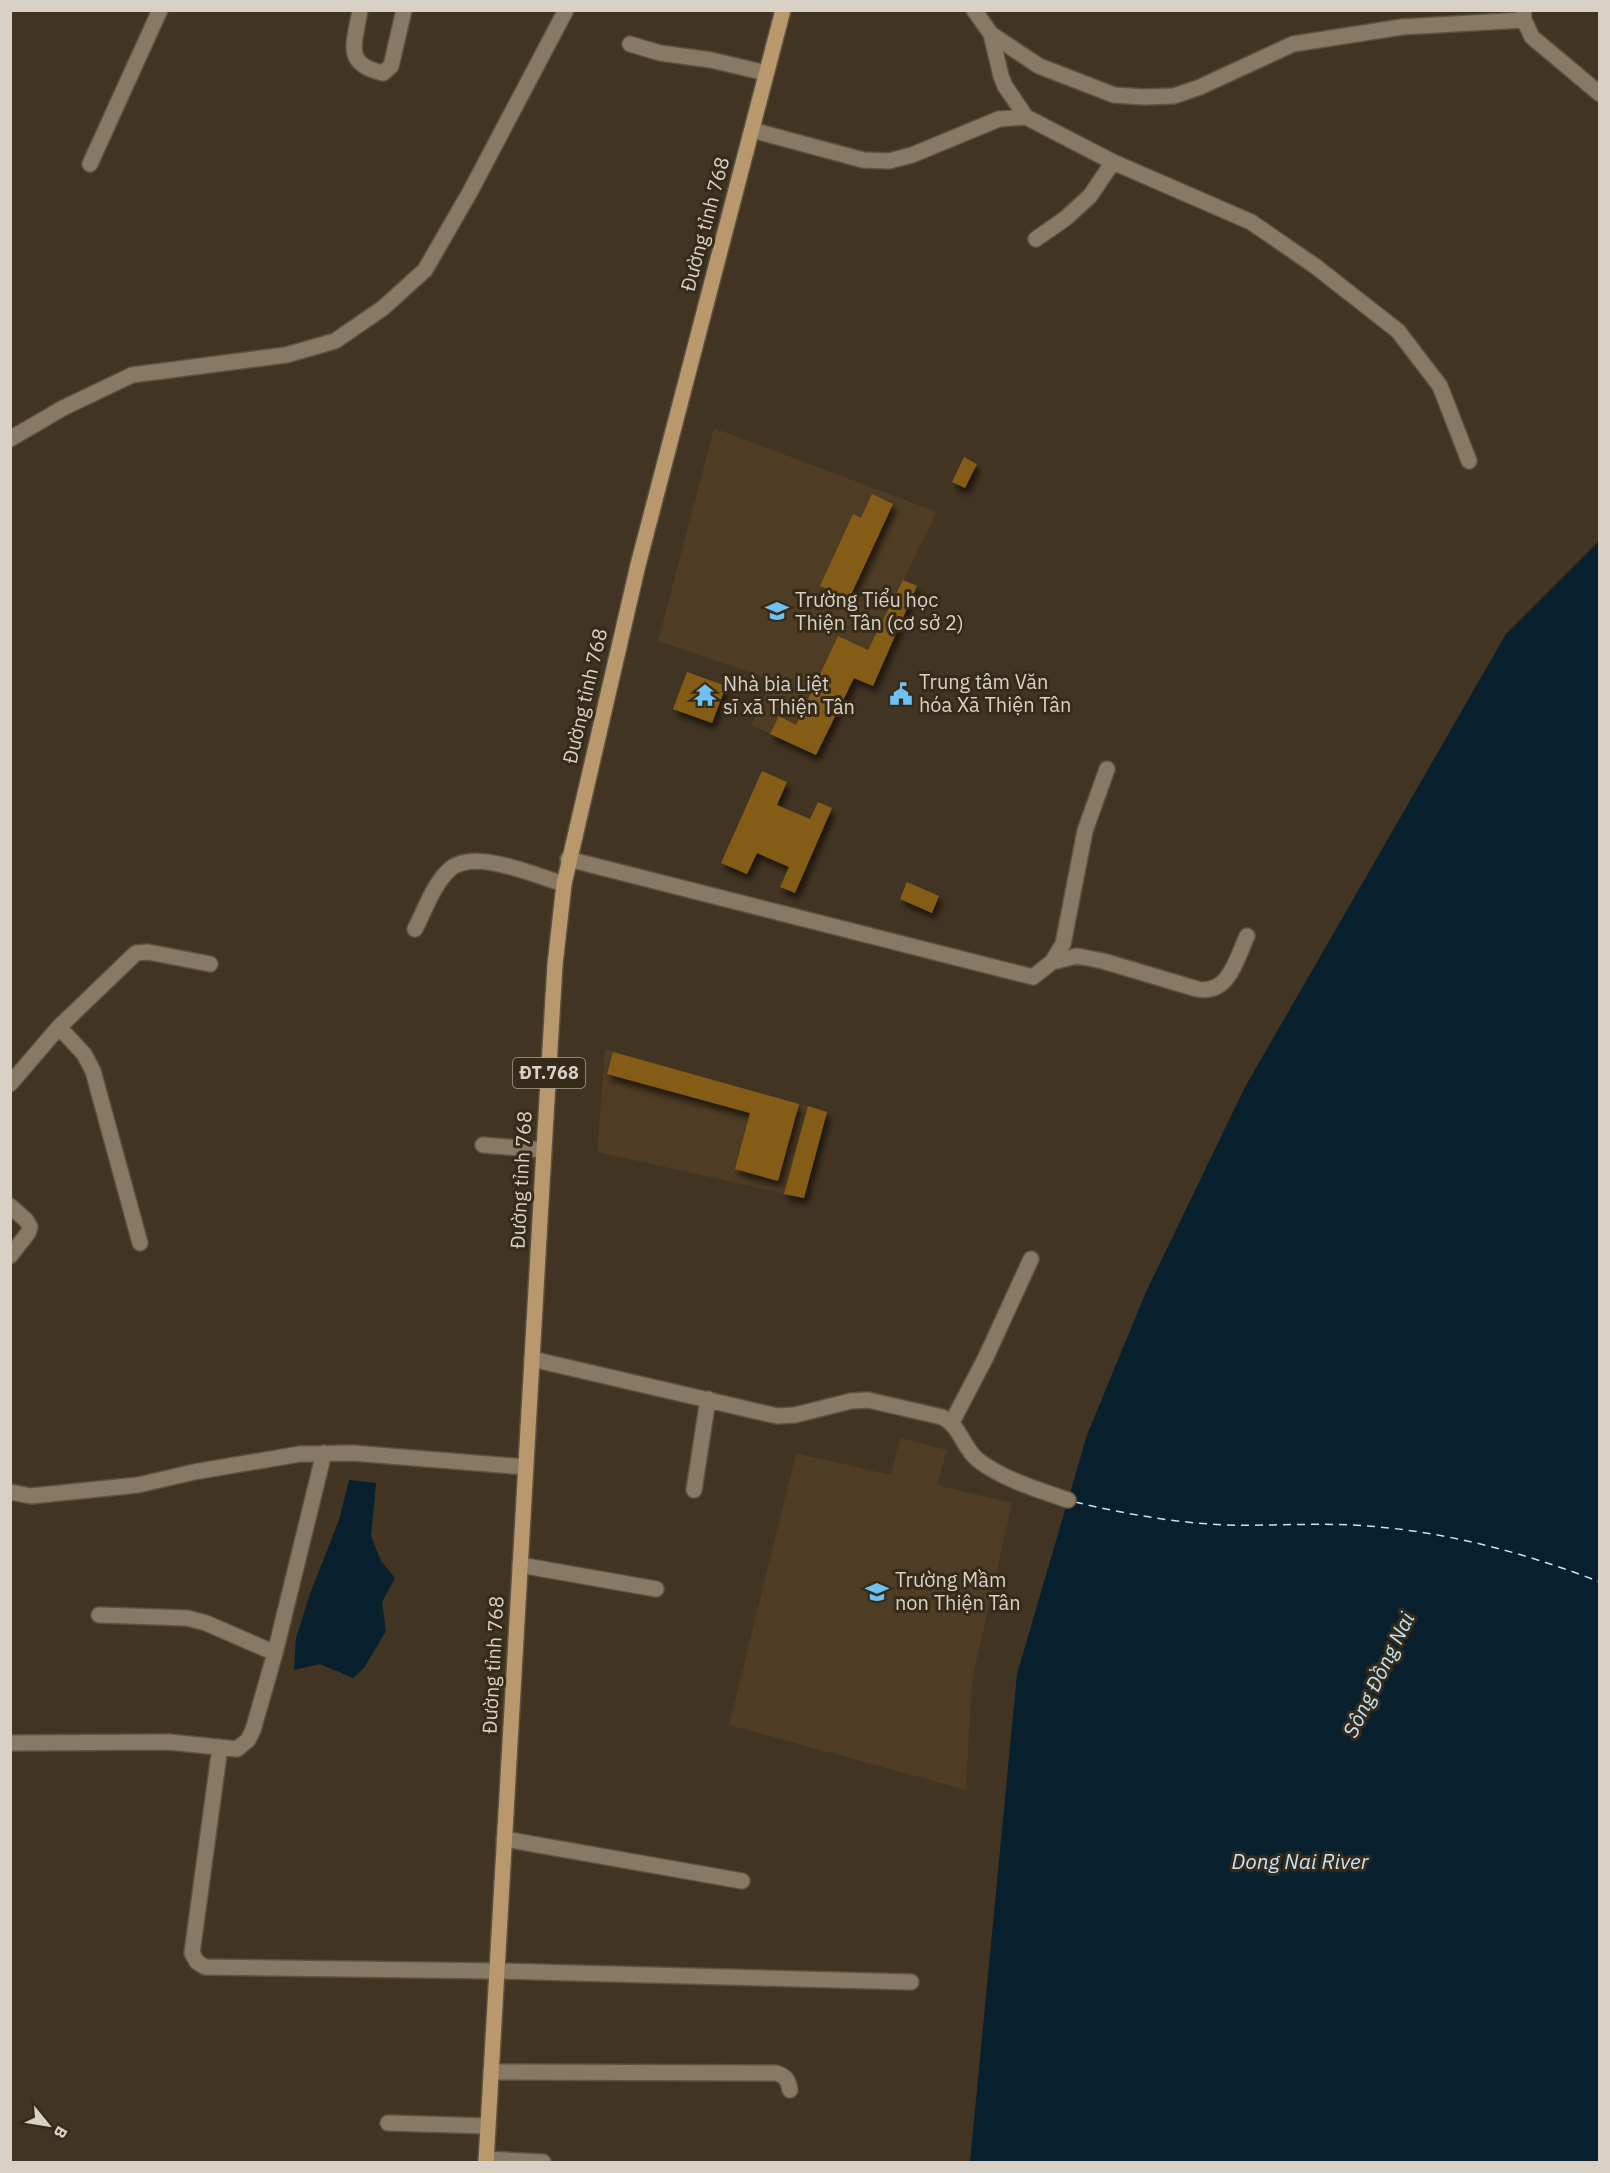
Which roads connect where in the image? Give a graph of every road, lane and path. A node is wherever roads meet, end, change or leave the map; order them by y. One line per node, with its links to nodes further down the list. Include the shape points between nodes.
1 (160, 10): 15 (street)
2 (360, 10): 3 (street, via 353,50 366,69 383,73 391,66)
3 (404, 10)
4 (566, 10): 17 (street, via 424,270 383,308 335,341 286,355 132,375)
5 (783, 10): 10 (main road, Đường tỉnh 768 / ĐT.768)
6 (974, 10): 8 (street)
7 (1524, 15): 8 (street, via 1402,27 1293,44 1174,96 1114,95 1039,66); 11 (street, via 1532,37)
8 (991, 34): 12 (street, via 1005,86)
9 (630, 44): 10 (street)
10 (766, 73): 13 (main road, Đường tỉnh 768 / ĐT.768)
11 (1599, 94)
12 (1026, 117): 13 (street, via 999,119 889,161 863,160); 14 (street)
13 (752, 130): 20 (main road, Đường tỉnh 768 / ĐT.768, via 644,542)
14 (1113, 162): 16 (street, via 1090,196 1066,219); 18 (street, via 1251,222 1398,331 1440,386)
15 (90, 164)
16 (1035, 239)
17 (10, 439)
18 (1469, 461)
19 (1107, 769): 24 (street, via 1085,831 1063,944)
20 (568, 859): 21 (main road, Đường tỉnh 768 / ĐT.768); 24 (street, via 1033,976)
21 (564, 884): 22 (street, via 490,862 470,861 450,868); 29 (main road, Đường tỉnh 768 / ĐT.768)
22 (415, 929)
23 (1247, 936): 24 (street, via 1225,980 1212,990 1197,990 1077,956)
24 (1052, 963)
25 (210, 964): 26 (street, via 136,953)
26 (59, 1027): 27 (street); 31 (street, via 84,1054 93,1071)
27 (10, 1084)
28 (483, 1145): 29 (street)
29 (544, 1150): 34 (main road, Đường tỉnh 768 / ĐT.768)
30 (10, 1206): 32 (street, via 30,1227)
31 (140, 1243)
32 (10, 1256)
33 (1031, 1259): 36 (street)
34 (532, 1359): 35 (street); 38 (main road, Đường tỉnh 768 / ĐT.768)
35 (708, 1398): 36 (street, via 777,1416 868,1400); 39 (street)
36 (952, 1422): 41 (street, via 978,1459 1005,1476)
37 (324, 1453): 38 (street); 40 (street, via 206,1470 138,1485 31,1496); 45 (street)
38 (525, 1467): 42 (main road, Đường tỉnh 768 / ĐT.768)
39 (694, 1490)
40 (10, 1492)
41 (1068, 1500)
42 (520, 1565): 43 (street); 48 (main road, Đường tỉnh 768 / ĐT.768)
43 (656, 1589)
44 (99, 1615): 45 (street, via 187,1618)
45 (275, 1653): 47 (street, via 248,1740 237,1749)
46 (10, 1743): 47 (street, via 170,1742)
47 (220, 1747): 50 (street, via 192,1953 197,1962 206,1967)
48 (504, 1839): 49 (street); 50 (main road, Đường tỉnh 768 / ĐT.768)
49 (742, 1881)
50 (496, 1971): 51 (street); 52 (main road, Đường tỉnh 768 / ĐT.768)
51 (911, 1982)
52 (491, 2072): 53 (street, via 776,2073 784,2075); 55 (main road, Đường tỉnh 768 / ĐT.768)
53 (790, 2090)
54 (388, 2122): 55 (street)
55 (488, 2126): 56 (main road, Đường tỉnh 768 / ĐT.768)
56 (486, 2161): 57 (street)
57 (543, 2163)

